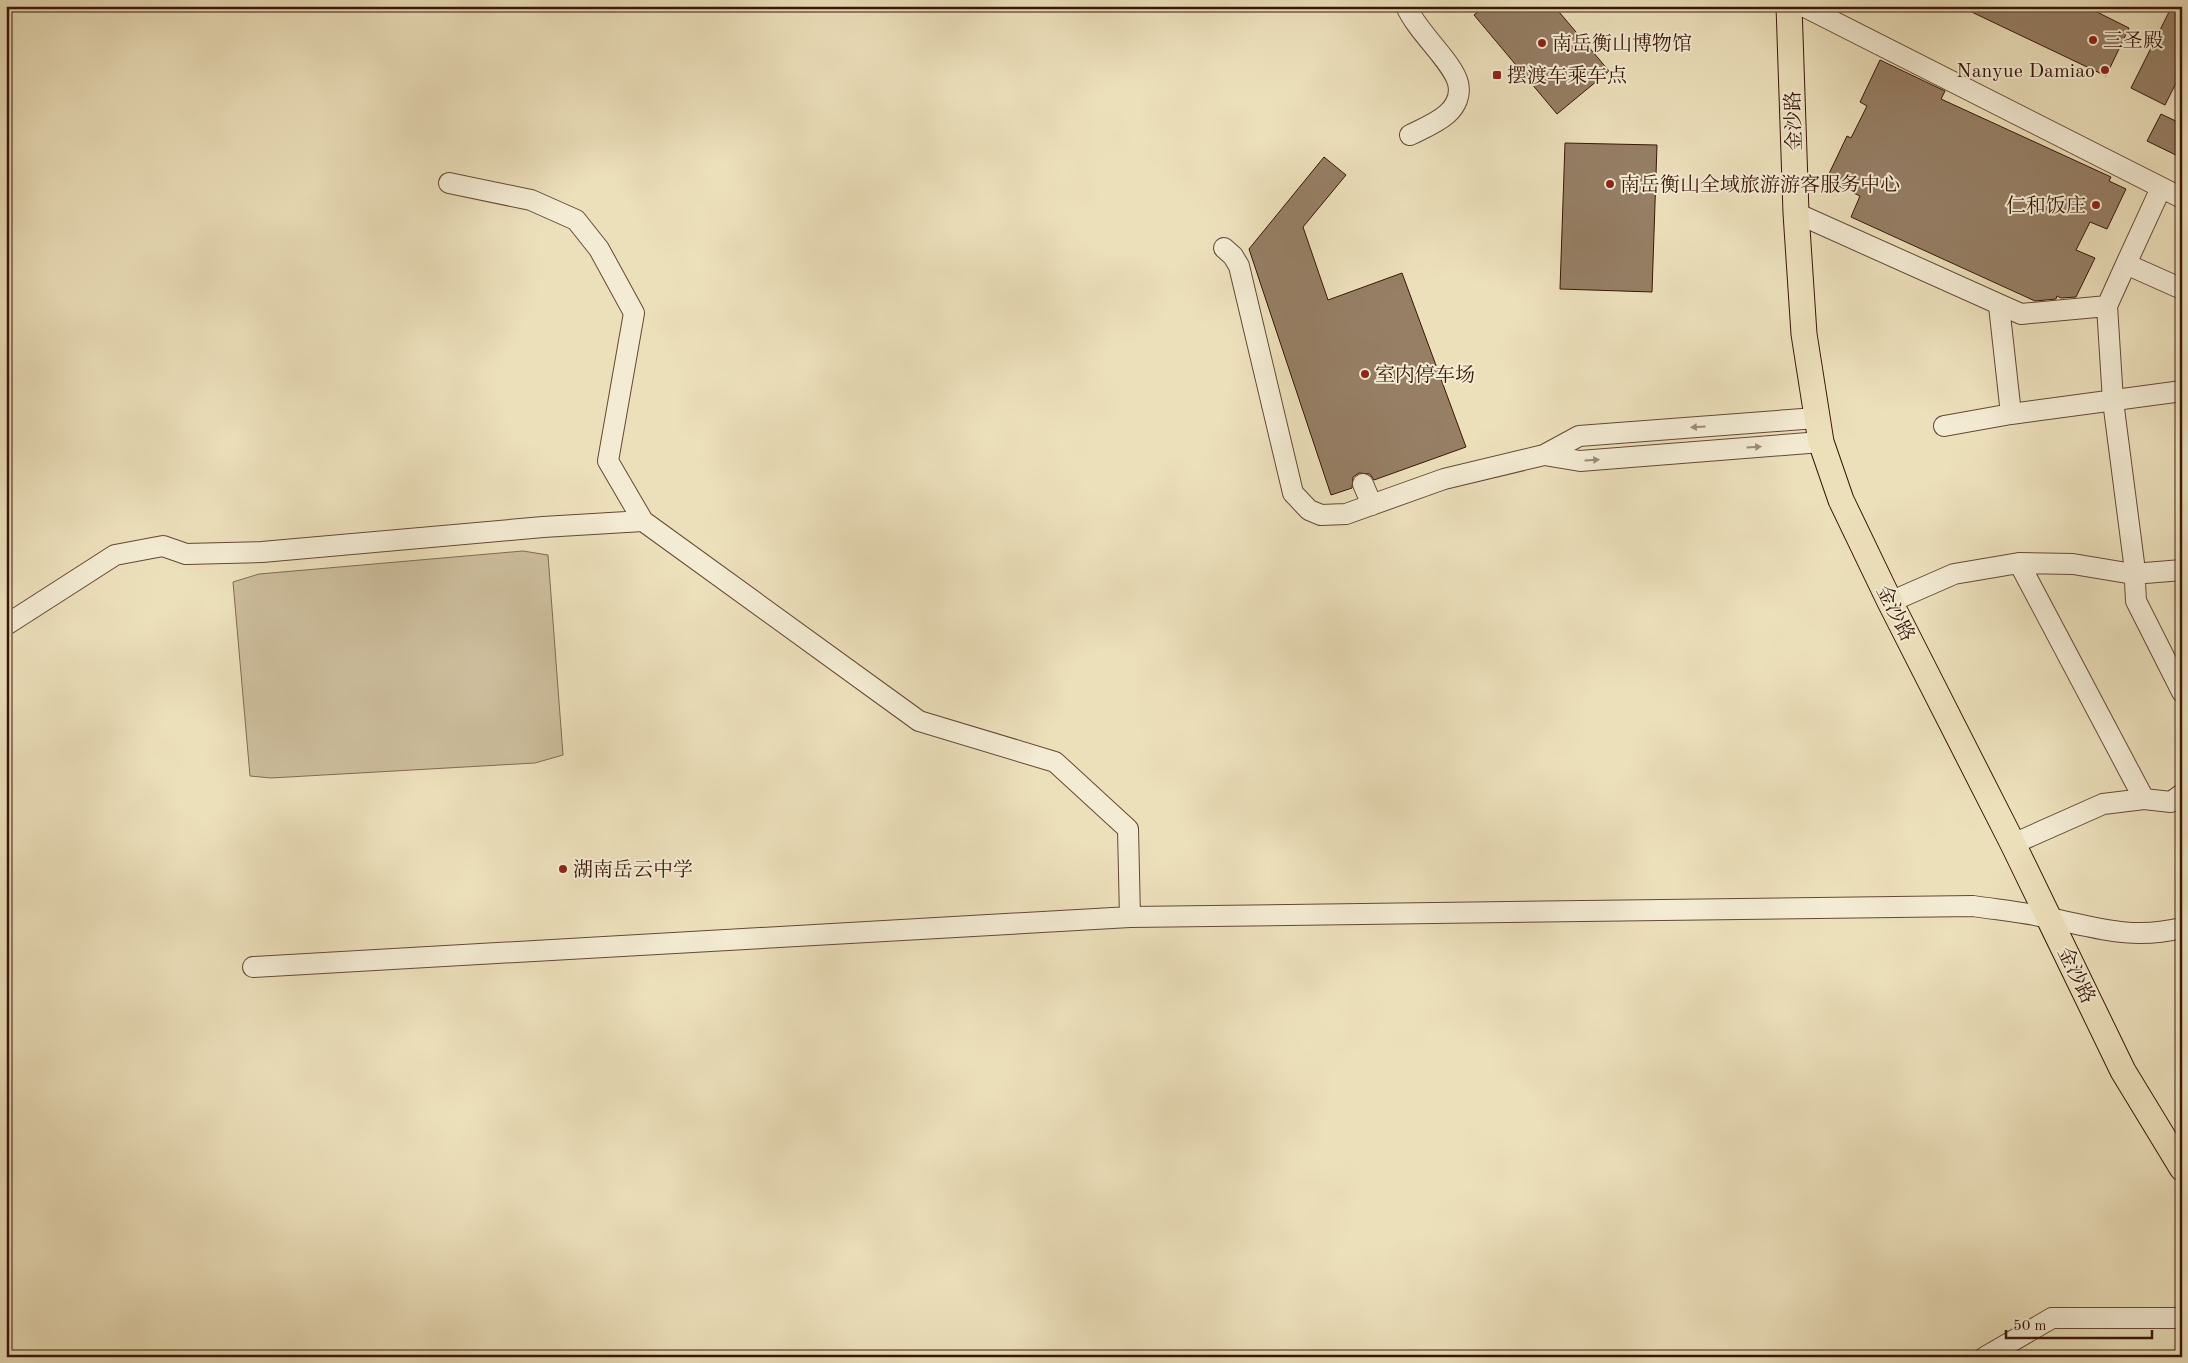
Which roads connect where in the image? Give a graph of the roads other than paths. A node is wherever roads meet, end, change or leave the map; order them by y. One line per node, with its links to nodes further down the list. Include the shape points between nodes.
1 (1406, 6): 4 (street, via 1421,32 1454,74 1459,95 1456,106 1446,116)
2 (1789, 6): 8 (main road, 金沙路)
3 (1803, 6): 6 (street)
4 (1410, 135)
5 (449, 182): 21 (street, via 531,200 576,220 599,249 634,313 608,461)
6 (2161, 188): 7 (street); 10 (street)
7 (2182, 198)
8 (1796, 213): 12 (street); 18 (main road, 金沙路, via 1804,334)
9 (1224, 248): 20 (street, via 1239,266 1293,493 1309,510 1321,516 1346,514)
10 (2126, 264): 11 (street); 13 (street)
11 (2182, 289)
12 (1999, 306): 13 (street, via 2021,314); 16 (street)
13 (2107, 306): 15 (street)
14 (2182, 391): 15 (street)
15 (2113, 401): 16 (street); 24 (street)
16 (2011, 414): 17 (street)
17 (1944, 426)
18 (1818, 430): 20 (street, via 1580,460 1544,455 1444,480); 25 (main road, 金沙路, via 1841,500)
19 (1364, 484): 20 (street)
20 (1372, 505)
21 (644, 521): 26 (street, via 262,552 186,554 163,546 115,555); 31 (street, via 919,721 1055,762 1128,829)
22 (2019, 563): 24 (street, via 2073,564); 25 (street, via 1954,574); 29 (street)
23 (2182, 570): 24 (street)
24 (2133, 574): 27 (street, via 2136,601)
25 (1890, 602): 30 (main road, 金沙路)
26 (6, 626)
27 (2182, 692)
28 (2182, 794): 29 (street, via 2171,802)
29 (2144, 799): 30 (street, via 2103,804)
30 (2013, 844): 32 (main road, 金沙路)
31 (1130, 917): 32 (street, via 1973,906); 34 (street)
32 (2048, 917): 33 (street, via 2115,933 2158,934); 35 (main road, 金沙路, via 2123,1071)
33 (2182, 928)
34 (252, 967)
35 (2182, 1168)
36 (2182, 1318): 37 (street, via 2052,1318)
37 (1985, 1357)

